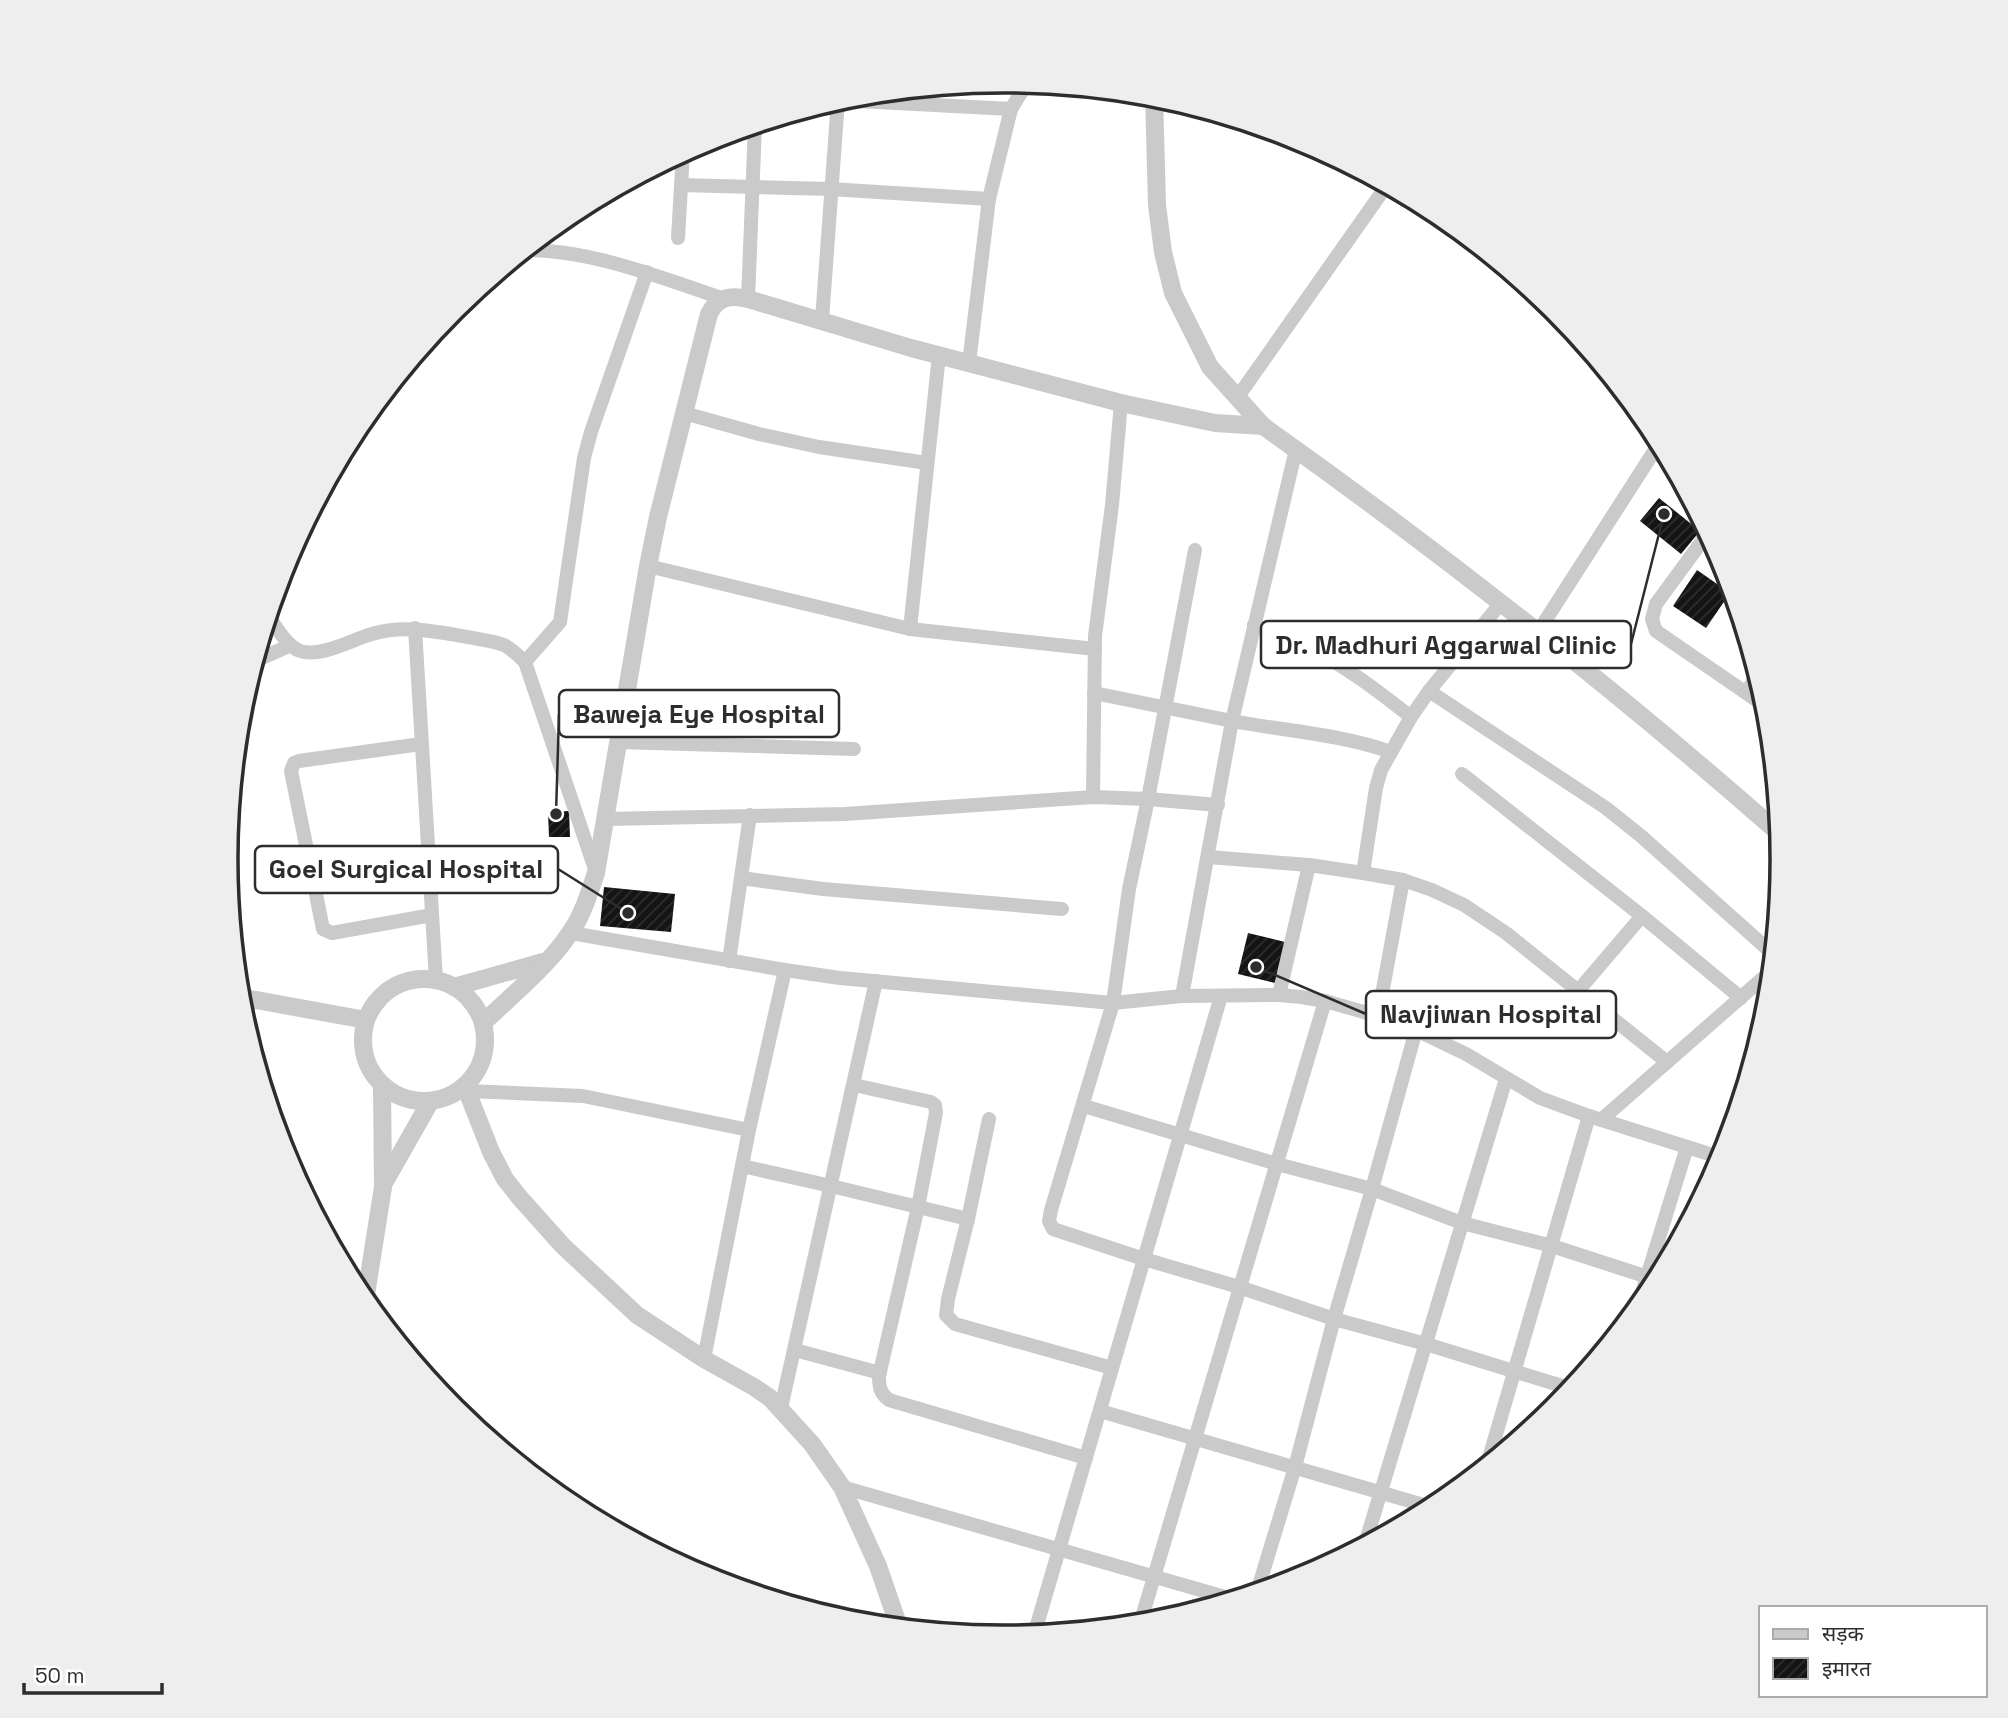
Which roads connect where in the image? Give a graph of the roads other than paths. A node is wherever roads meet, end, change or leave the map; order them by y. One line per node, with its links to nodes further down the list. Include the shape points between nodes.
1 (1021, 93): 4 (street)
2 (882, 103): 4 (street)
3 (1154, 107): 21 (street, via 1157,205 1173,293 1210,366)
4 (1011, 110): 12 (street)
5 (837, 111): 10 (street)
6 (755, 134): 9 (street)
7 (682, 164): 8 (street)
8 (681, 185): 9 (street); 13 (street)
9 (754, 186): 10 (street); 17 (street)
10 (830, 189): 12 (street); 18 (street)
11 (1382, 192): 21 (street)
12 (989, 199): 20 (street)
13 (678, 237)
14 (539, 250): 15 (street)
15 (647, 272): 16 (street); 40 (street, via 584,458 560,622)
16 (722, 298): 17 (street); 23 (street, via 709,314)
17 (748, 299): 18 (street)
18 (822, 320): 19 (street)
19 (939, 355): 20 (street); 27 (street)
20 (969, 363): 22 (street)
21 (1237, 398): 24 (street)
22 (1121, 403): 24 (street, via 1215,424); 38 (street)
23 (684, 413): 27 (street, via 818,447); 30 (street)
24 (1263, 426): 25 (street)
25 (1296, 449): 31 (street); 33 (street)
26 (1653, 453): 36 (street)
27 (927, 463): 35 (street)
28 (1701, 542): 43 (street, via 1656,604 1652,624)
29 (1195, 550): 46 (street)
30 (648, 566): 35 (street); 49 (street)
31 (1500, 603): 36 (street); 42 (street)
32 (275, 624): 37 (street)
33 (1254, 625): 47 (street, via 1334,661); 48 (street)
34 (415, 628): 37 (street, via 373,633 321,651 299,651); 40 (street, via 486,640 505,646); 50 (street)
35 (910, 629): 38 (street)
36 (1538, 632): 59 (street)
37 (291, 645): 39 (street)
38 (1095, 649): 44 (street)
39 (265, 656)
40 (525, 662): 62 (street)
41 (1750, 686): 43 (street)
42 (1429, 691): 47 (street); 70 (street, via 1606,808)
43 (1746, 692): 45 (street)
44 (1094, 693): 46 (street); 54 (street)
45 (1753, 697)
46 (1166, 706): 48 (street); 55 (street)
47 (1412, 717): 52 (street)
48 (1232, 721): 52 (street, via 1329,735); 56 (street)
49 (617, 742): 51 (street); 58 (street)
50 (421, 744): 67 (street); 67 (street, via 299,761 291,771 323,929 332,933)
51 (854, 749)
52 (1391, 752): 63 (street, via 1376,788)
53 (1462, 774): 68 (street)
54 (1093, 797): 55 (street); 57 (street, via 845,814)
55 (1148, 799): 56 (street); 85 (street, via 1129,889)
56 (1217, 806): 60 (street)
57 (750, 815): 58 (street); 64 (street)
58 (606, 819): 62 (street)
59 (1769, 825)
60 (1208, 857): 61 (street); 80 (street)
61 (1309, 866): 63 (street); 79 (street)
62 (596, 873): 69 (street)
63 (1363, 873): 65 (street)
64 (741, 878): 66 (street); 72 (street)
65 (1403, 880): 78 (street, via 1464,905); 86 (street)
66 (1062, 909)
67 (432, 915): 74 (street)
68 (1642, 916): 78 (street); 82 (street)
69 (571, 933): 71 (street); 72 (street)
70 (1765, 947)
71 (546, 961): 77 (street); 88 (street)
72 (729, 961): 73 (street)
73 (785, 970): 75 (street); 99 (street)
74 (436, 980): 77 (street); 87 (street, via 414,980 391,989)
75 (876, 981): 85 (street); 92 (street)
76 (1760, 981): 82 (street)
77 (454, 987): 88 (street, via 473,1003)
78 (1578, 991): 90 (street)
79 (1279, 995): 81 (street); 84 (street)
80 (1182, 996): 81 (street); 85 (street)
81 (1222, 996): 100 (street)
82 (1741, 998): 90 (street)
83 (251, 999): 87 (street)
84 (1325, 1001): 86 (street); 103 (street)
85 (1113, 1003): 96 (street)
86 (1378, 1016): 89 (street)
87 (366, 1020): 93 (street, via 363,1053)
88 (483, 1023): 94 (street, via 482,1061)
89 (1416, 1030): 91 (street); 107 (street)
90 (1667, 1062): 97 (street)
91 (1506, 1079): 97 (street, via 1540,1098); 110 (street)
92 (854, 1085): 106 (street); 108 (street, via 934,1105)
93 (382, 1086): 95 (street, via 410,1100); 105 (street)
94 (466, 1088): 95 (street); 99 (street, via 583,1096); 120 (street, via 491,1152 520,1198 563,1246 637,1315)
95 (430, 1102): 105 (street)
96 (1084, 1106): 100 (street); 112 (street, via 1051,1210 1051,1226)
97 (1595, 1118): 101 (street); 111 (street)
98 (989, 1119): 109 (street)
99 (749, 1130): 104 (street)
100 (1181, 1135): 103 (street); 112 (street)
101 (1686, 1147): 102 (street); 113 (street)
102 (1711, 1154)
103 (1277, 1164): 107 (street); 116 (street)
104 (743, 1166): 106 (street); 120 (street)
105 (383, 1186): 115 (street)
106 (831, 1186): 108 (street); 119 (street)
107 (1372, 1189): 110 (street); 117 (street)
108 (918, 1208): 109 (street); 123 (street)
109 (968, 1219): 121 (street, via 946,1309 949,1320)
110 (1462, 1223): 111 (street); 118 (street)
111 (1552, 1246): 114 (street); 122 (street)
112 (1144, 1259): 116 (street); 121 (street)
113 (1657, 1259)
114 (1646, 1277)
115 (367, 1286)
116 (1239, 1287): 117 (street); 127 (street)
117 (1334, 1319): 118 (street); 130 (street)
118 (1426, 1344): 122 (street); 132 (street)
119 (795, 1350): 123 (street); 125 (street)
120 (704, 1359): 125 (street)
121 (1112, 1368): 126 (street)
122 (1513, 1372): 124 (street); 128 (street)
123 (880, 1373): 129 (street, via 879,1388 889,1400)
124 (1560, 1386)
125 (781, 1408): 131 (street)
126 (1100, 1411): 127 (street); 129 (street)
127 (1196, 1439): 130 (street); 136 (street)
128 (1491, 1449)
129 (1086, 1458): 135 (street)
130 (1295, 1467): 132 (street); 137 (street)
131 (842, 1487): 135 (street); 140 (street)
132 (1381, 1492): 133 (street); 134 (street)
133 (1418, 1503)
134 (1369, 1532)
135 (1059, 1549): 136 (street); 141 (street)
136 (1155, 1577): 138 (street); 139 (street)
137 (1260, 1581)
138 (1217, 1595)
139 (1144, 1613)
140 (896, 1618)
141 (1037, 1624)

